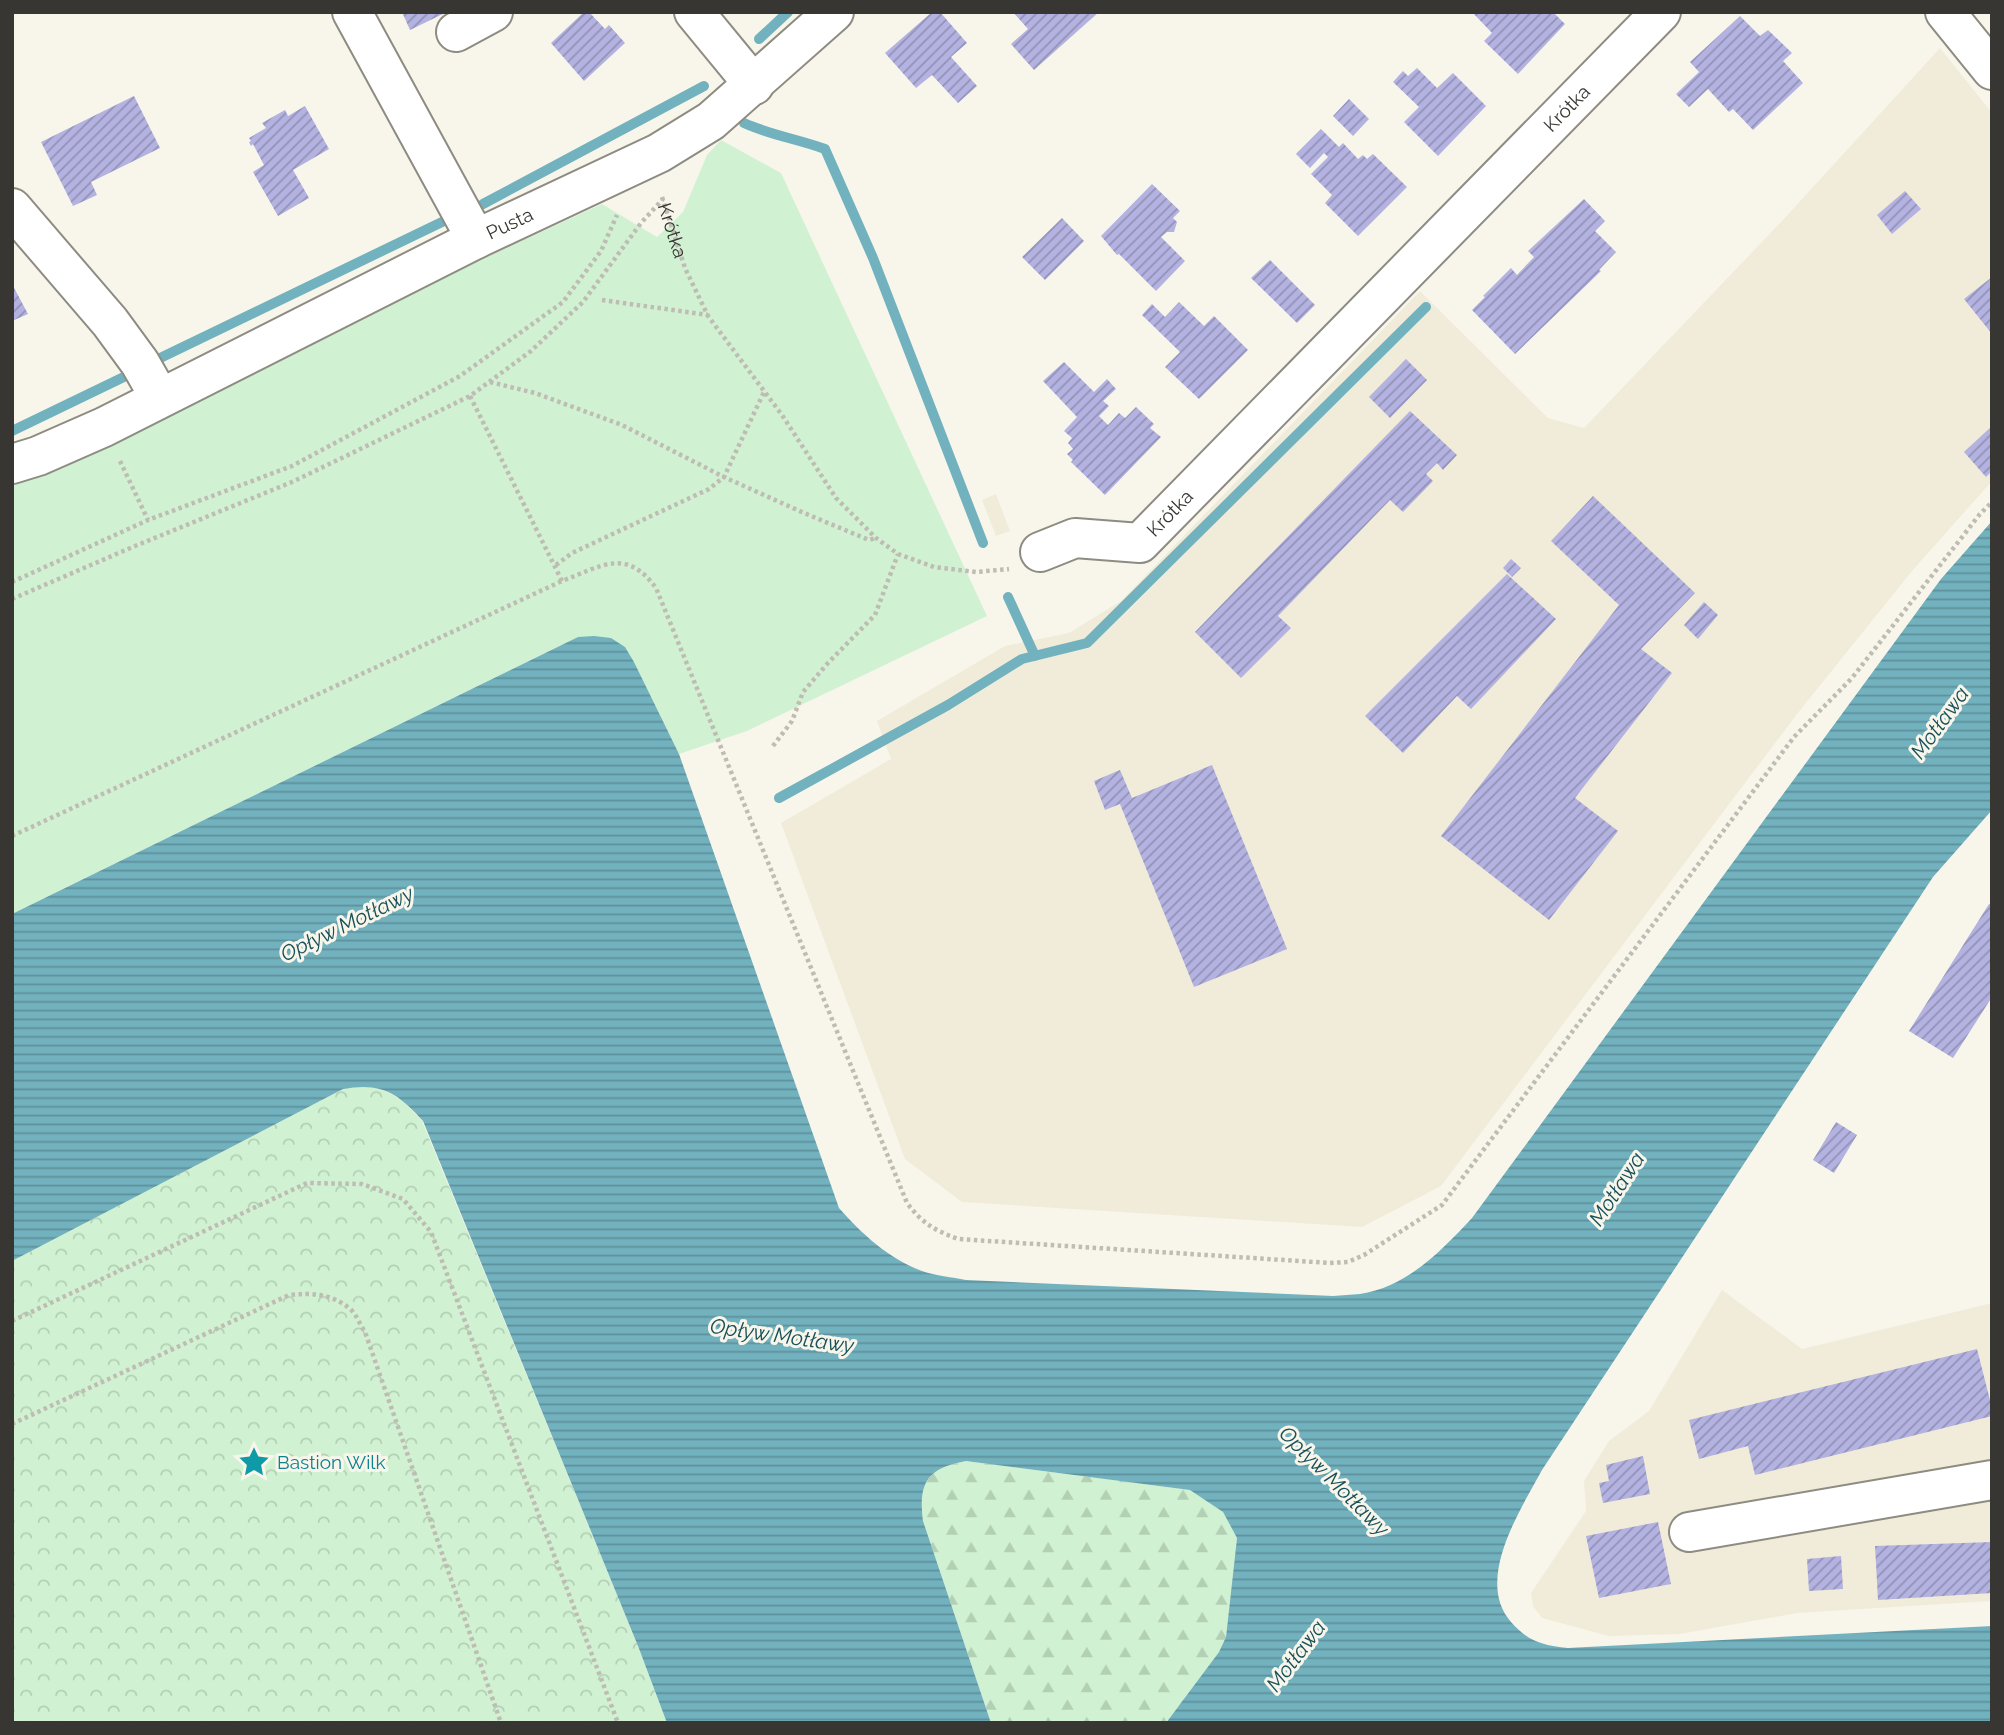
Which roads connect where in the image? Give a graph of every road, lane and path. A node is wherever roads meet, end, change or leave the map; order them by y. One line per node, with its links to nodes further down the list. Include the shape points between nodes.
1 (352, 12): 14 (street)
2 (493, 12): 7 (street)
3 (694, 12): 9 (street)
4 (834, 12): 9 (street, Pusta)
5 (1661, 12): 27 (street, Krótka, via 1140,543 1075,538)
6 (1945, 12): 8 (street)
7 (456, 32)
8 (1992, 70)
9 (754, 85): 10 (street, Pusta)
10 (657, 167): 11 (path, Krótka); 14 (street, Pusta)
11 (663, 199): 16 (path, Krótka, via 685,268); 17 (path, via 583,302 531,351)
12 (12, 208): 20 (street, via 110,322)
13 (620, 210): 25 (path, via 601,251 563,302 460,376 292,466)
14 (476, 239): 20 (street, Pusta)
15 (602, 300): 16 (path)
16 (708, 316): 18 (path, Krótka)
17 (489, 382): 19 (path); 23 (path, via 535,393 622,425)
18 (764, 391): 23 (path); 26 (path, Krótka, via 836,498)
19 (470, 396): 29 (path); 32 (path, via 292,482)
20 (160, 398): 21 (street, Pusta)
21 (104, 427): 22 (street, Pusta); 25 (path)
22 (12, 464)
23 (724, 477): 26 (path, via 869,540); 29 (path, via 709,489 572,553)
24 (1992, 502): 30 (path, via 1852,678 1794,737 1442,1205 1348,1262 958,1239 919,1218 907,1203 656,588 646,573 628,563 607,564)
25 (148, 520): 31 (path)
26 (876, 538): 28 (path, Krótka)
27 (1040, 552): 28 (path, Krótka, via 1008,569 976,572 934,566)
28 (898, 554): 33 (path, via 875,615 803,692 792,721)
29 (556, 565): 30 (path)
30 (562, 581): 34 (path)
31 (12, 582)
32 (12, 599)
33 (774, 746)
34 (12, 836)
35 (12, 1321): 40 (path, via 307,1183 362,1184 403,1199 431,1231)
36 (12, 1424): 39 (path, via 289,1296 313,1293 351,1309 365,1332)
37 (1992, 1480): 38 (street)
38 (1689, 1532)
39 (501, 1723)
40 (618, 1723)

